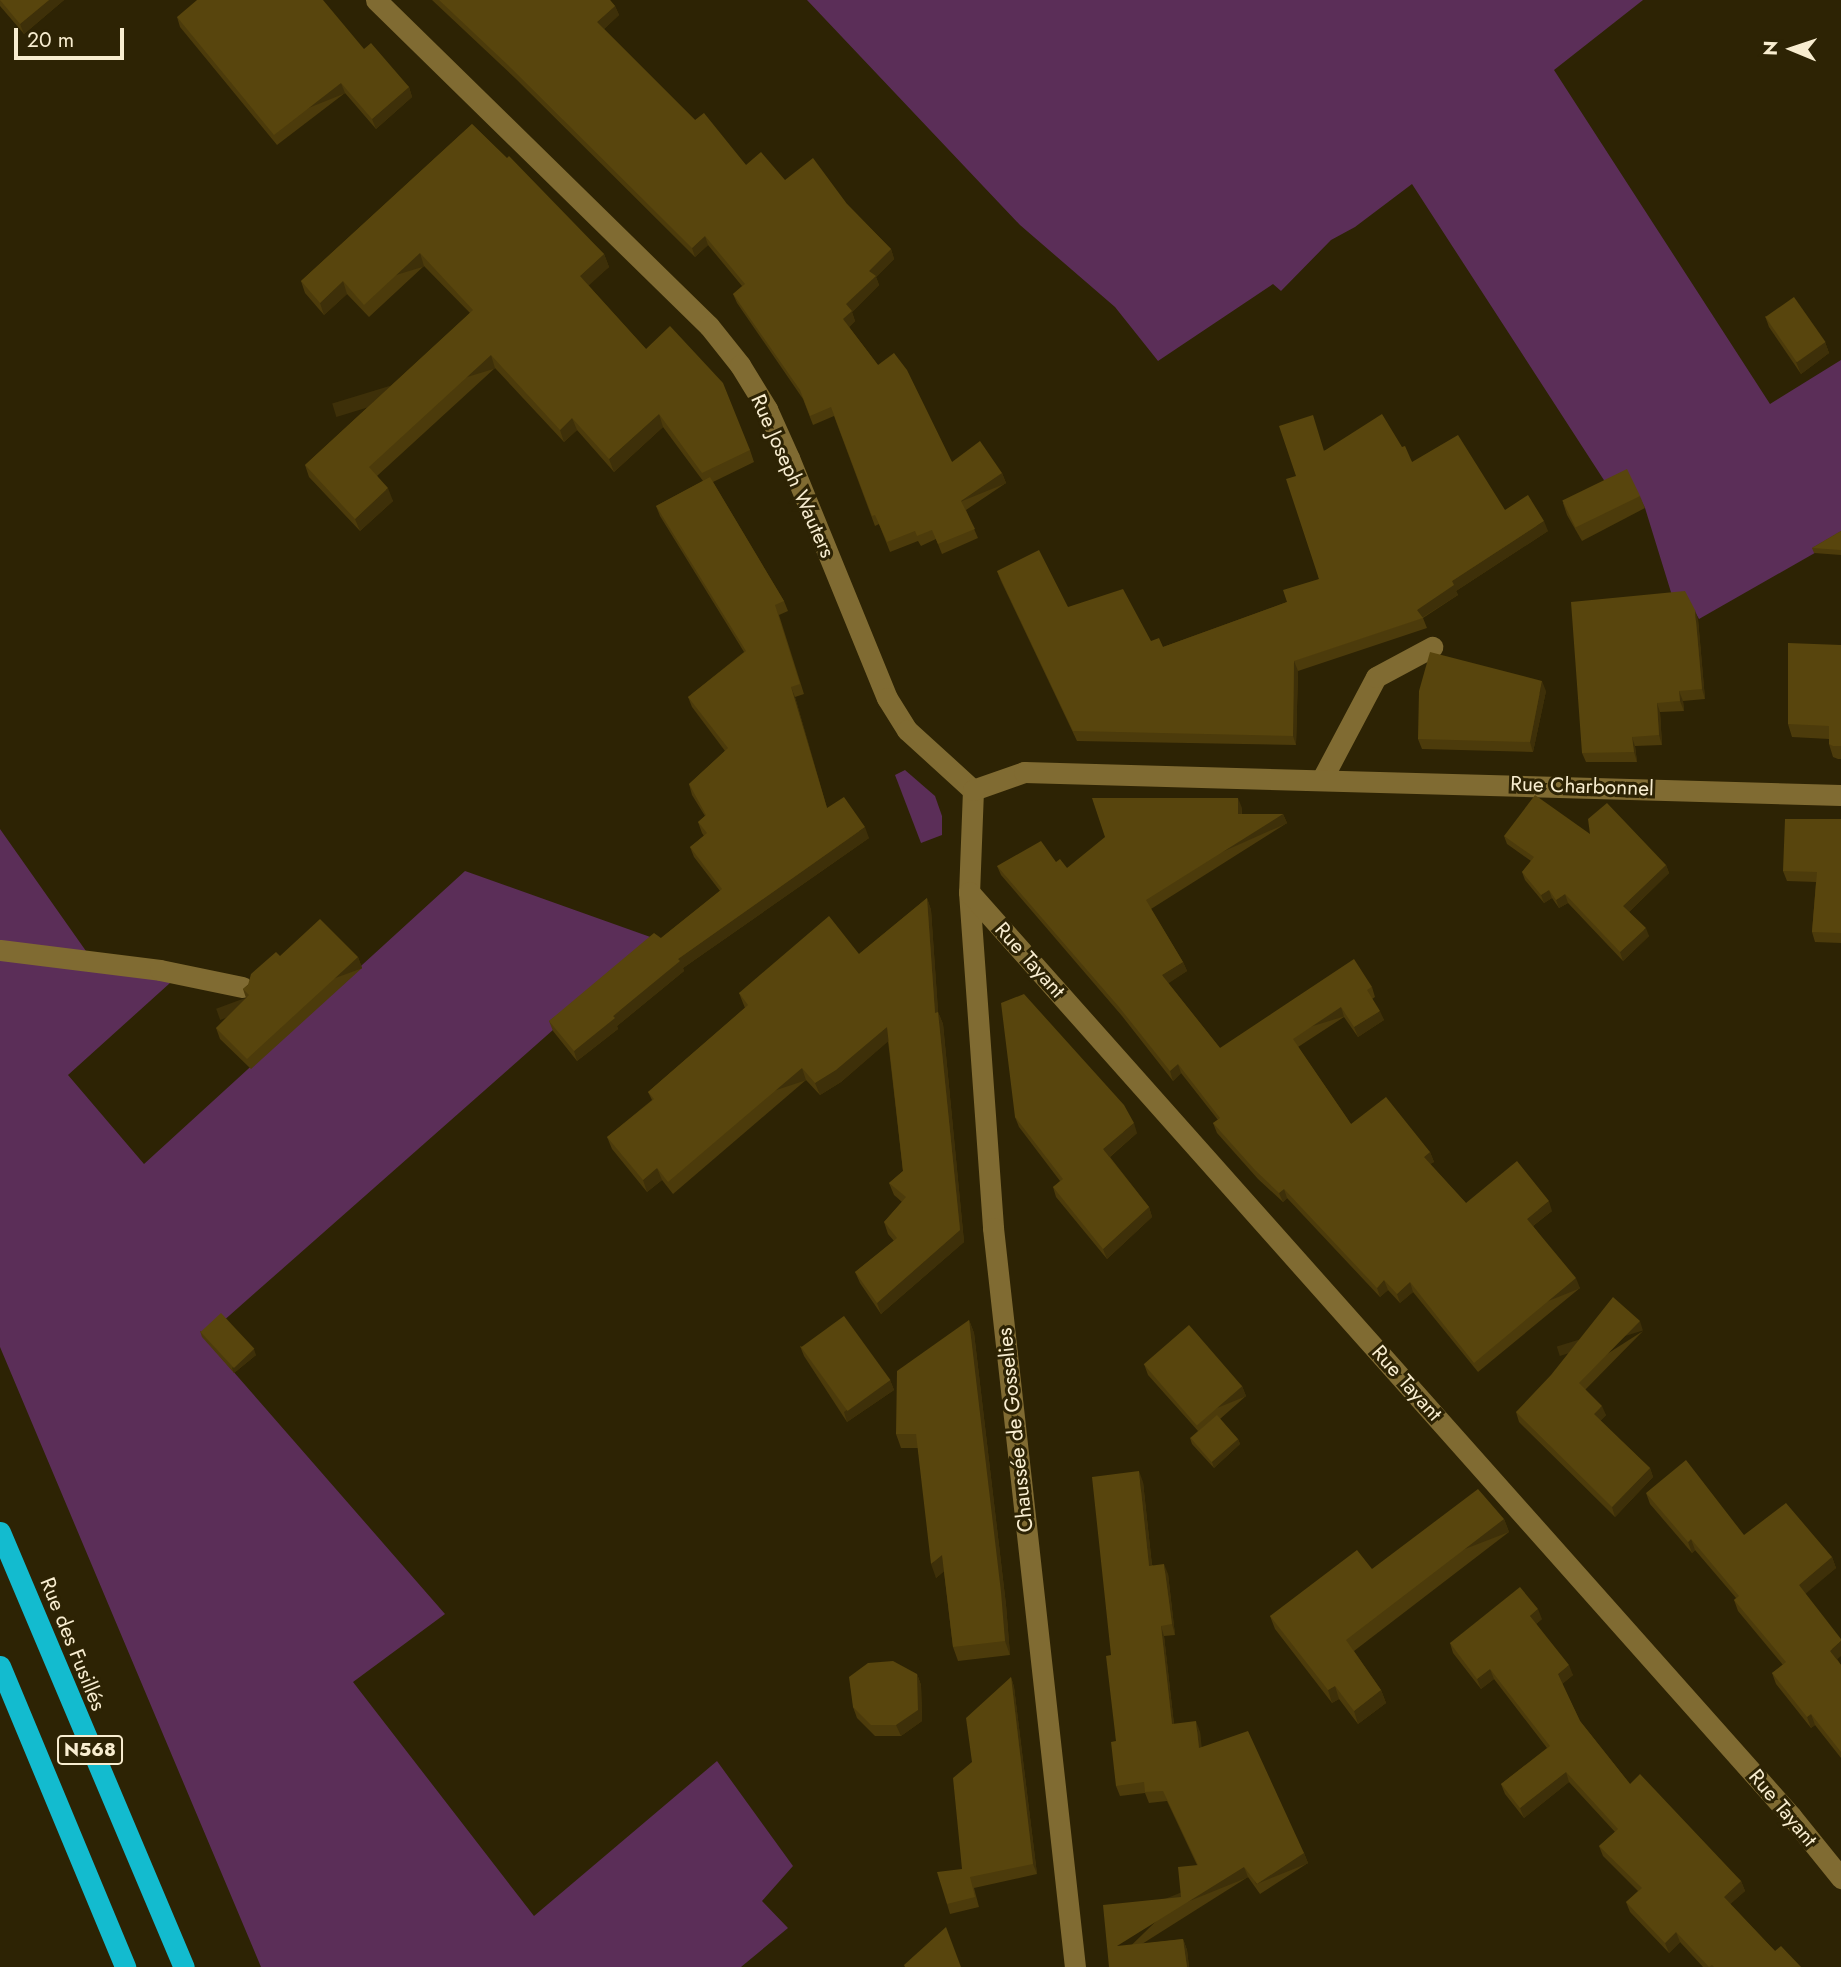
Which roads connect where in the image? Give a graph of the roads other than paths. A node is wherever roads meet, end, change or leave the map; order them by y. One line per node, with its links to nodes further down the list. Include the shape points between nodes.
1 (376, 0): 4 (street, Rue Joseph Wauters, via 709,326 740,365 789,458 887,698 907,730)
2 (1432, 647): 3 (street, via 1376,677)
3 (1322, 779): 4 (street, Rue Charbonnel, via 1024,772); 5 (street, Rue Charbonnel)
4 (973, 789): 6 (street)
5 (1841, 795)
6 (969, 892): 11 (street, Rue Tayant, via 1773,1795); 14 (street, Chaussée de Gosselies, via 993,1228)
7 (0, 950): 8 (street, via 160,970)
8 (242, 987)
9 (0, 1532): 13 (highway, Rue des Fusillés / N568)
10 (0, 1667): 12 (highway, N568)
11 (1841, 1878)
12 (125, 1967)
13 (184, 1967)
14 (1075, 1967)

